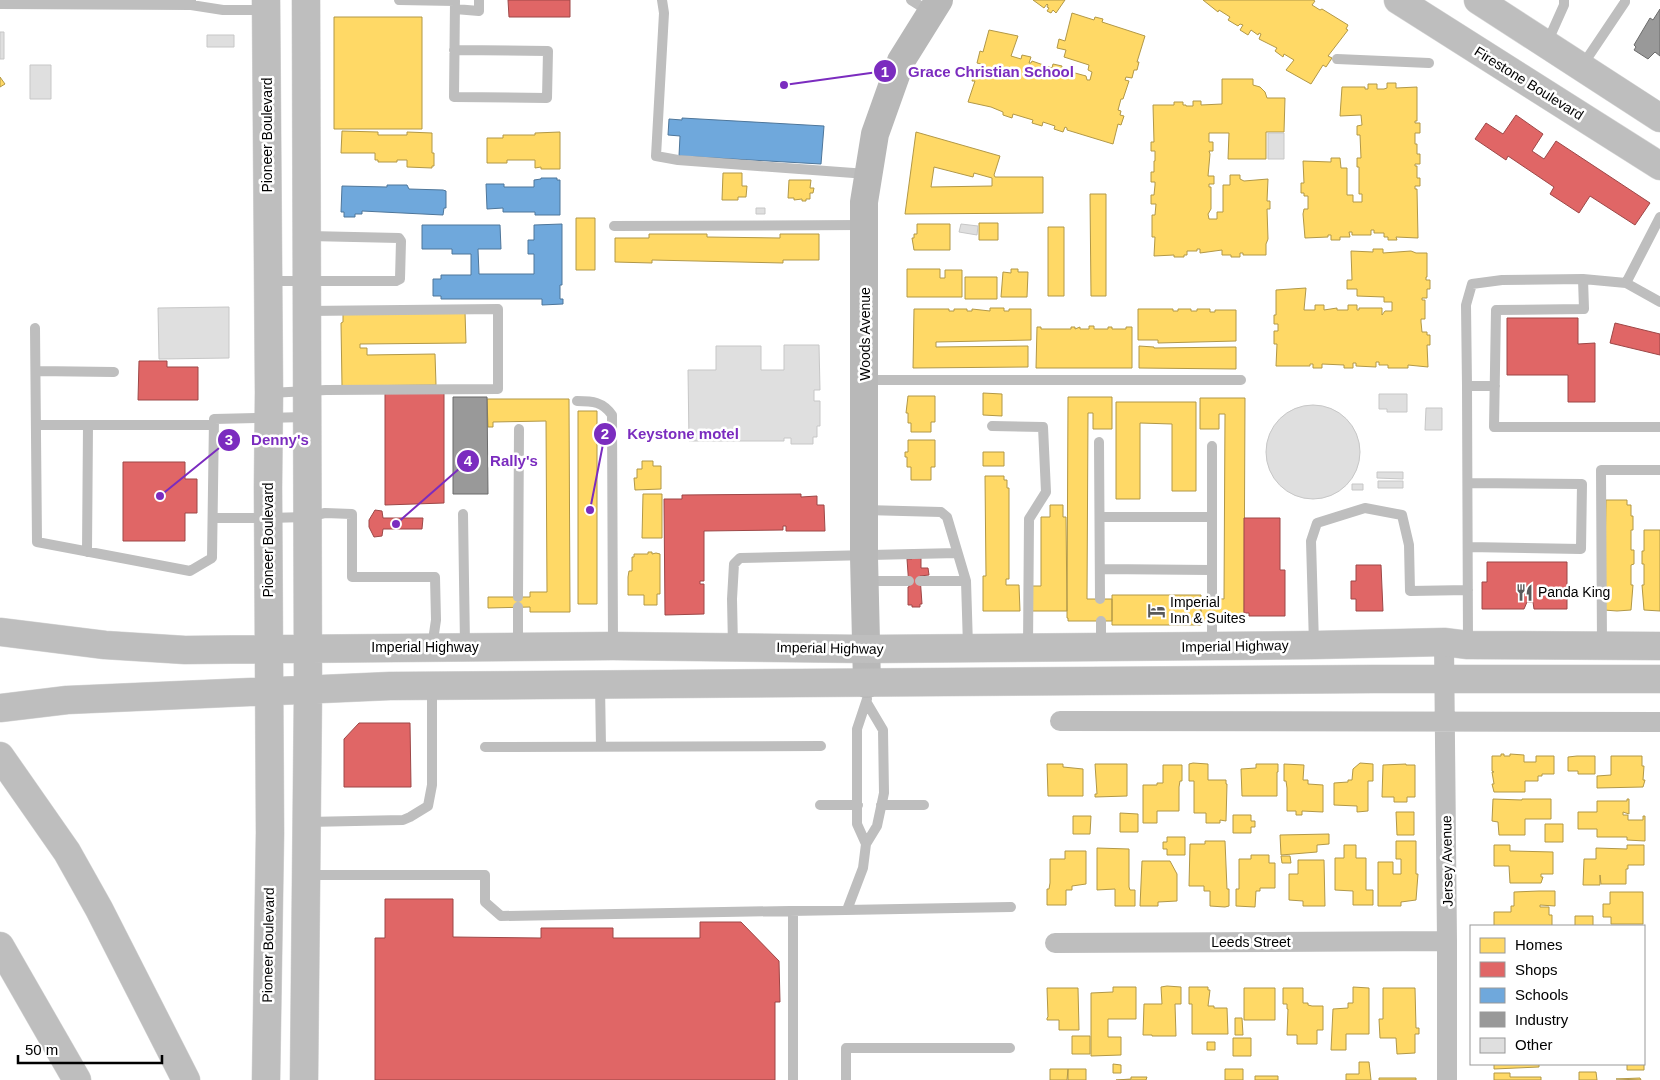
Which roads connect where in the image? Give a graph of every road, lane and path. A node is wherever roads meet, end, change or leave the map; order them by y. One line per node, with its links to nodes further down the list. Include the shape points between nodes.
1 (306, 0): 26 (main road)
2 (399, 0): 3 (lane)
3 (410, 0): 14 (lane, via 456,1)
4 (479, 0): 14 (lane, via 479,11)
5 (662, 0): 22 (lane, via 656,156)
6 (1398, 0): 21 (main road, Firestone Boulevard)
7 (1478, 0): 15 (main road)
8 (1625, 0): 19 (lane)
9 (1562, 2): 15 (lane)
10 (191, 3): 11 (lane); 13 (lane, via 223,10)
11 (0, 4)
12 (927, 4): 22 (street, Woods Avenue, via 901,61 875,134)
13 (266, 5): 28 (main road, Pioneer Boulevard)
14 (455, 10): 16 (lane)
15 (1546, 44): 19 (main road)
16 (454, 50): 16 (lane, via 454,98 547,98 548,51)
17 (1337, 59): 18 (lane)
18 (1429, 63)
19 (1581, 67): 20 (main road)
20 (1660, 118)
21 (1660, 166)
22 (869, 174): 24 (street, Woods Avenue)
23 (1660, 216): 30 (lane)
24 (864, 225): 25 (lane); 36 (street, Woods Avenue)
25 (614, 226)
26 (306, 236): 29 (main road); 29 (lane, via 399,238 400,279)
27 (1583, 280): 30 (lane); 38 (lane, via 1502,280 1472,284 1466,305); 39 (lane, via 1584,309 1496,310)
28 (268, 281): 29 (lane); 42 (main road, Pioneer Boulevard)
29 (306, 281): 32 (main road)
30 (1626, 283): 31 (lane)
31 (1660, 302)
32 (306, 310): 41 (main road); 41 (lane, via 498,309 498,389 326,390)
33 (35, 328): 34 (lane)
34 (36, 371): 35 (lane); 43 (lane)
35 (114, 372)
36 (865, 380): 37 (lane); 53 (street, Woods Avenue)
37 (1241, 380)
38 (1467, 386): 39 (lane); 52 (lane)
39 (1495, 386): 47 (lane, via 1494,427)
40 (577, 401): 74 (lane, via 599,403 612,416)
41 (306, 404): 42 (lane); 42 (lane); 55 (main road)
42 (269, 405): 45 (lane, via 214,419); 59 (main road, Pioneer Boulevard)
43 (36, 425): 44 (lane); 61 (lane, via 37,542)
44 (88, 425): 45 (lane); 61 (lane)
45 (214, 425): 58 (lane)
46 (992, 426): 85 (lane, via 1042,427 1046,492 1029,519)
47 (1660, 426)
48 (519, 429): 80 (lane)
49 (1099, 442): 57 (lane)
50 (1212, 446): 56 (lane)
51 (1660, 470): 76 (lane, via 1601,470)
52 (1468, 483): 60 (lane); 60 (lane, via 1582,484 1581,549)
53 (864, 510): 62 (lane, via 941,512 947,516); 63 (street, Woods Avenue)
54 (464, 514): 79 (lane)
55 (307, 516): 59 (lane); 78 (lane, via 352,514 352,577 435,577 436,620); 83 (main road)
56 (1211, 516): 57 (lane); 65 (lane)
57 (1100, 517): 64 (lane)
58 (213, 518): 59 (lane); 61 (lane, via 212,558 190,571)
59 (268, 518): 82 (main road, Pioneer Boulevard)
60 (1468, 547): 69 (lane)
61 (87, 552)
62 (957, 553): 63 (lane); 66 (lane)
63 (864, 569): 67 (lane); 81 (lane, via 740,558 734,564); 86 (street, Woods Avenue)
64 (1100, 569): 65 (lane); 70 (lane)
65 (1211, 570): 71 (lane)
66 (966, 581): 68 (lane); 84 (lane)
67 (909, 582)
68 (920, 582)
69 (1468, 590): 73 (lane); 75 (lane, via 1410,591 1409,545 1402,515 1365,508 1317,523 1311,542)
70 (1100, 599)
71 (1212, 599)
72 (0, 632): 82 (main road, Imperial Highway, via 185,650)
73 (1456, 643): 75 (main road, Imperial Highway); 76 (main road, Imperial Highway); 87 (street, Jersey Avenue)
74 (613, 646): 80 (main road, Imperial Highway); 81 (main road, Imperial Highway)
75 (1314, 646): 85 (main road, Imperial Highway, via 1212,634 1101,634)
76 (1602, 646): 77 (main road, Imperial Highway)
77 (1660, 646)
78 (432, 647): 79 (main road, Imperial Highway); 83 (main road, Imperial Highway)
79 (464, 647): 80 (main road, Imperial Highway)
80 (518, 647)
81 (733, 647): 86 (main road, Imperial Highway)
82 (269, 648): 83 (main road, Imperial Highway); 92 (main road, Pioneer Boulevard)
83 (308, 648): 91 (main road)
84 (968, 648): 85 (main road, Imperial Highway); 86 (main road, Imperial Highway)
85 (1028, 648)
86 (867, 649): 93 (street, Woods Avenue)
87 (1445, 679): 88 (main road); 93 (main road); 96 (street, Jersey Avenue)
88 (1660, 680)
89 (432, 686): 90 (main road); 91 (main road); 106 (lane, via 432,785 428,806 403,820)
90 (600, 686): 93 (main road); 98 (lane)
91 (308, 691): 92 (main road); 106 (main road)
92 (269, 692): 94 (main road, via 67,700); 119 (main road, Pioneer Boulevard)
93 (867, 693): 103 (lane, via 857,729); 104 (lane, via 883,730 884,793)
94 (0, 708)
95 (1060, 721): 96 (street)
96 (1445, 722): 97 (street); 112 (street, Jersey Avenue)
97 (1660, 722)
98 (601, 746): 99 (lane); 100 (lane)
99 (821, 746)
100 (485, 747)
101 (0, 756): 118 (main road, via 72,860)
102 (820, 805): 103 (lane)
103 (858, 805): 107 (lane, via 857,824)
104 (881, 805): 105 (lane); 107 (lane, via 877,826)
105 (924, 805)
106 (306, 822): 108 (main road)
107 (866, 844): 110 (lane, via 863,868)
108 (306, 875): 111 (lane, via 485,875 485,902 501,916); 116 (main road, via 304,1044)
109 (1011, 908): 110 (lane)
110 (847, 910): 111 (lane)
111 (793, 911): 120 (lane)
112 (1447, 941): 113 (street, Leeds Street); 122 (street, Jersey Avenue)
113 (1055, 943)
114 (0, 946): 117 (main road)
115 (1010, 1048): 121 (lane, via 846,1048)
116 (310, 1076)
117 (77, 1080)
118 (186, 1080)
119 (266, 1080)
120 (793, 1080)
121 (846, 1080)
122 (1447, 1080)

